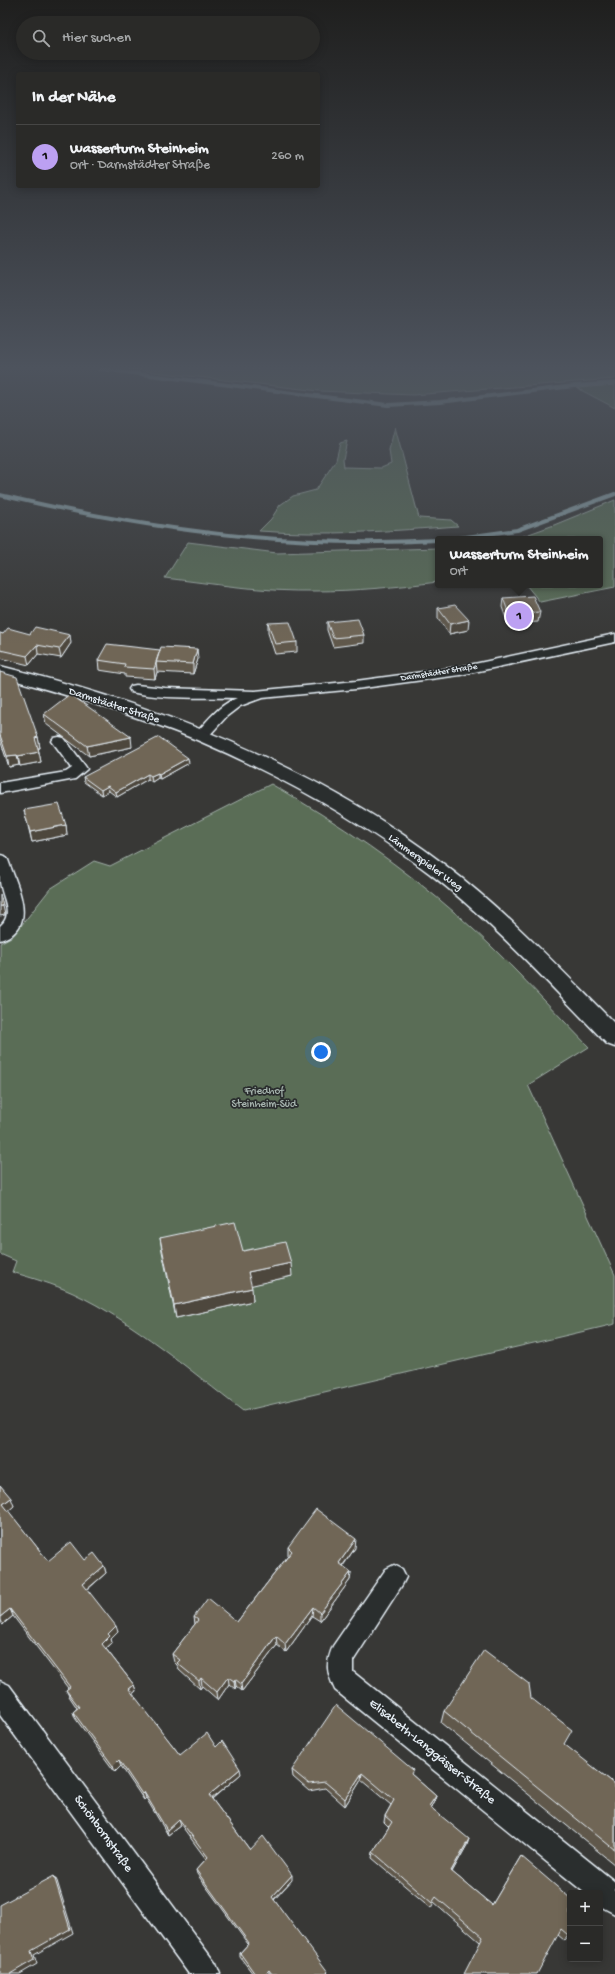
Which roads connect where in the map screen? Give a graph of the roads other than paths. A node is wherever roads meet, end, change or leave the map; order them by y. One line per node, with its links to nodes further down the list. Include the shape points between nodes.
1 (615, 638): 4 (street, Darmstädter Straße, via 460,671 356,685)
2 (0, 671): 5 (street, Darmstädter Straße, via 108,703)
3 (136, 689): 4 (street, Darmstädter Straße)
4 (260, 694): 5 (street, Darmstädter Straße, via 236,703 222,713)
5 (201, 736): 10 (street, Lämmerspieler Weg, via 268,765 303,784 367,821 437,869 500,924)
6 (59, 742): 7 (street, via 80,769 70,776)
7 (0, 788)
8 (0, 860): 9 (street, via 14,905 14,921)
9 (0, 934)
10 (615, 1038)
11 (394, 1577): 13 (street, Elisabeth-Langgässer-Straße, via 342,1655 339,1663 344,1681)
12 (0, 1694): 14 (street, Schönbornstraße)
13 (615, 1900)
14 (206, 1974)

